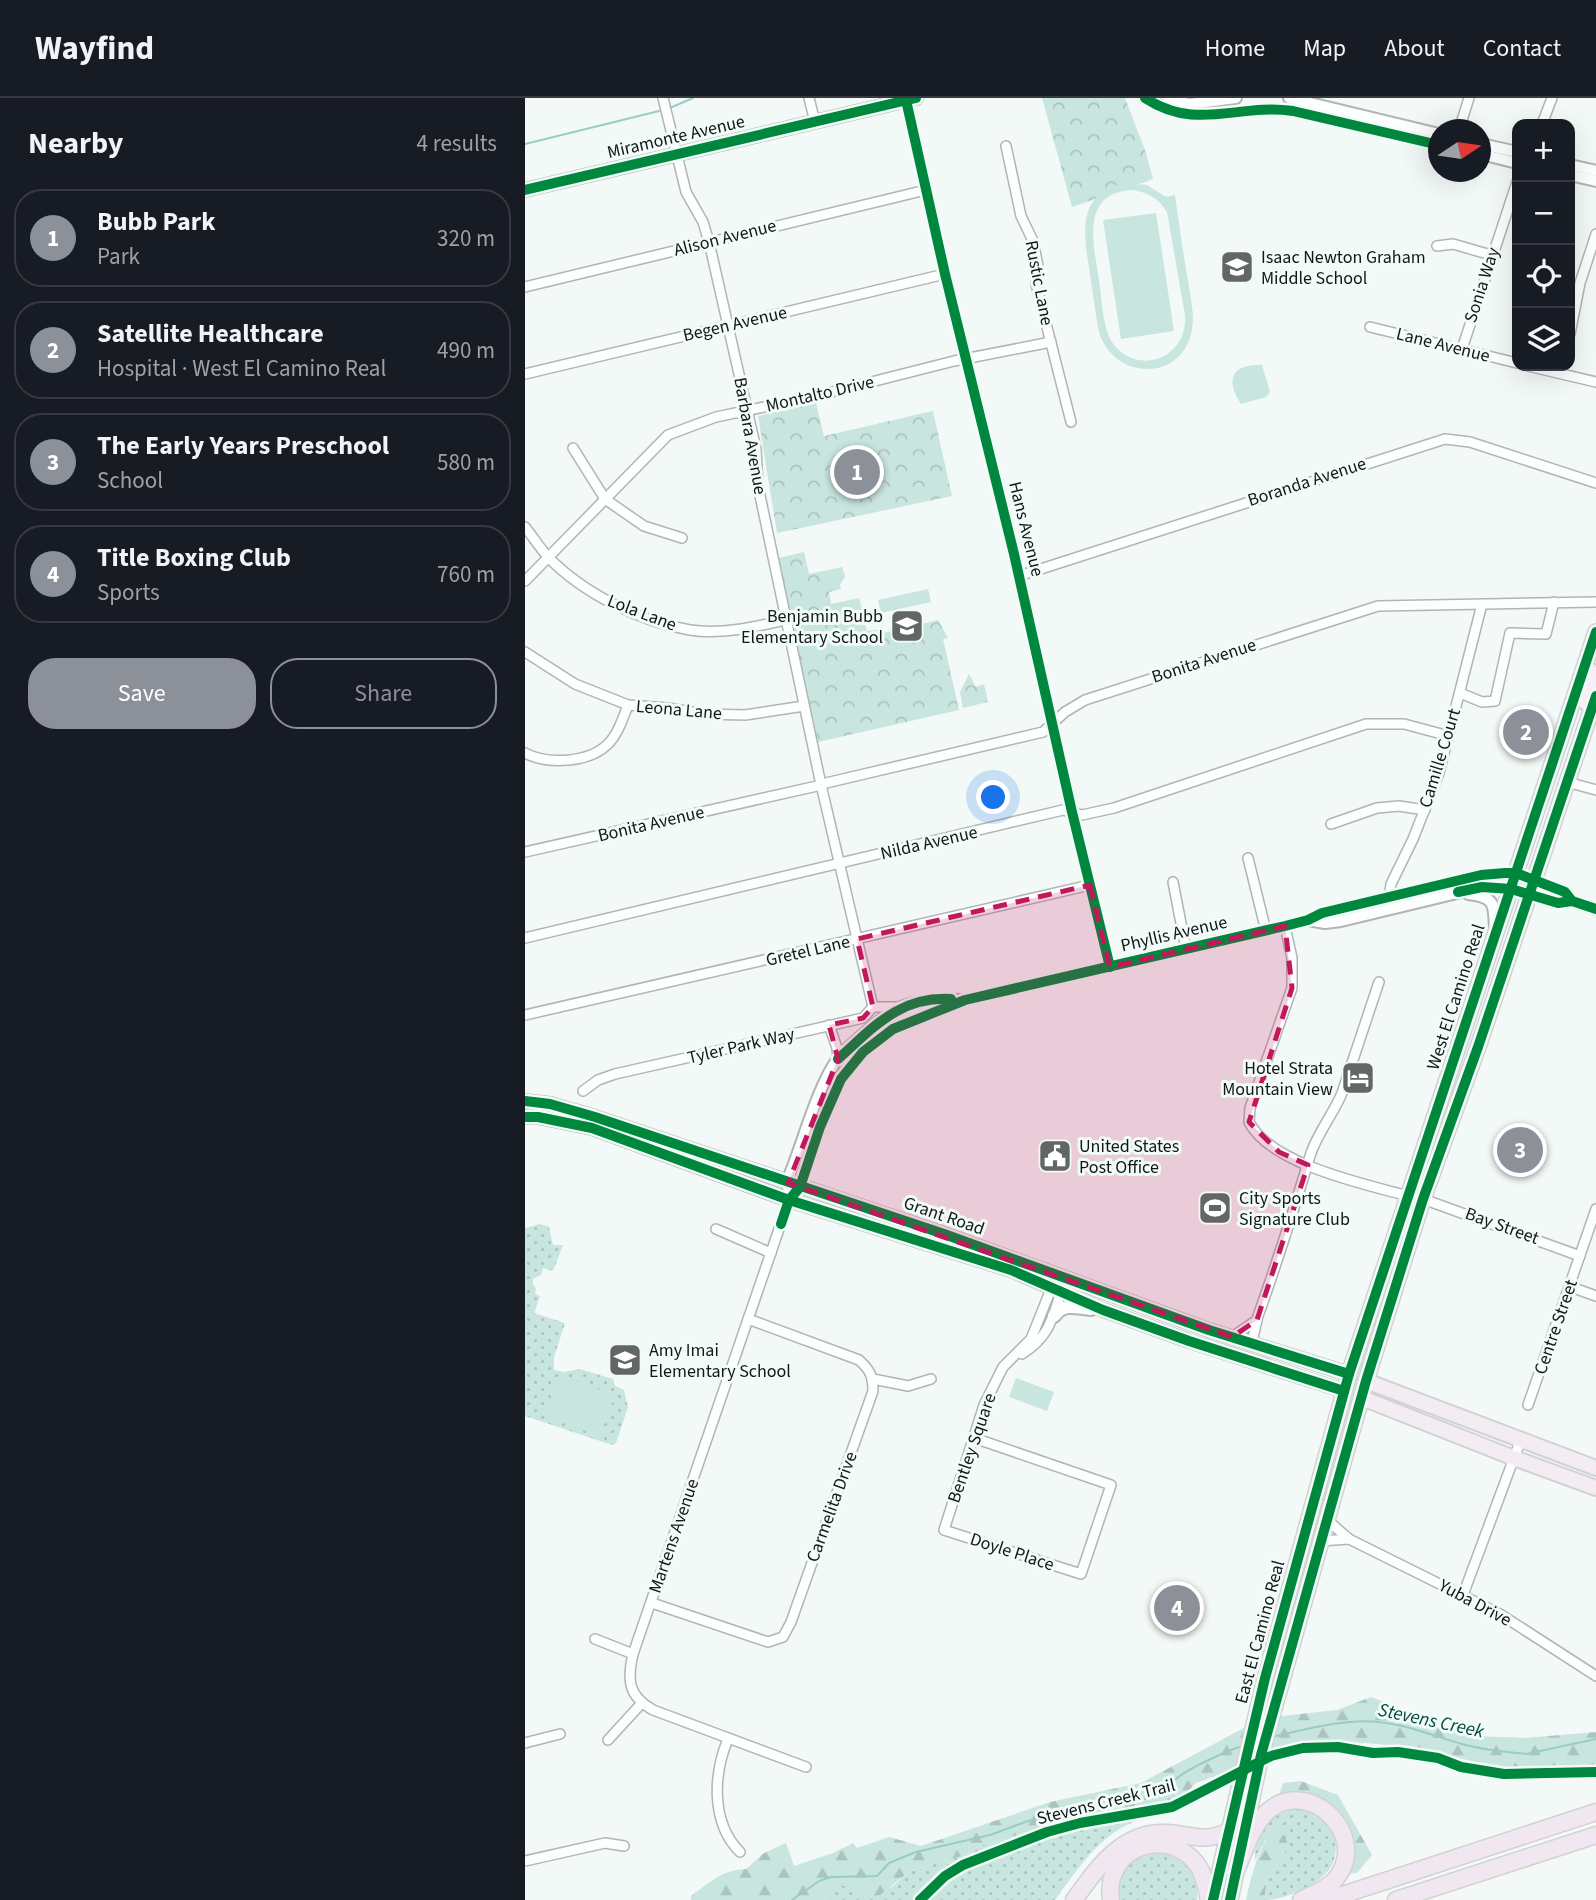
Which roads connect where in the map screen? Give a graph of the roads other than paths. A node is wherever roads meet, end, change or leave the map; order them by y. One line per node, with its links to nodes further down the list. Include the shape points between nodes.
1 (663, 98): 18 (street, Barbara Avenue)
2 (809, 98): 12 (street)
3 (1145, 98): 14 (street, via 1162,109 1196,116 1251,108 1293,111)
4 (1167, 98): 5 (street, via 1189,104)
5 (1236, 98)
6 (1289, 98): 13 (street)
7 (1469, 98): 10 (street)
8 (1552, 98): 11 (street)
9 (911, 99): 12 (main road, Miramonte Avenue); 26 (street, Hans Avenue)
10 (1462, 119)
11 (1544, 119)
12 (815, 122): 18 (main road, Miramonte Avenue)
13 (1428, 131)
14 (1428, 142)
15 (1006, 146): 37 (street, Rustic Lane, via 1021,216 1033,241 1037,284)
16 (1491, 146): 17 (street)
17 (1512, 151)
18 (677, 155): 25 (main road, Miramonte Avenue); 29 (street, Barbara Avenue, via 686,192)
19 (1491, 156): 20 (street)
20 (1512, 162)
21 (1575, 166): 22 (street)
22 (1596, 171)
23 (1575, 176): 24 (street)
24 (1596, 181)
25 (525, 190)
26 (926, 190): 29 (street, Alison Avenue); 32 (street, Hans Avenue)
27 (1512, 196): 31 (street, Sonia Way)
28 (1596, 234): 34 (street)
29 (709, 242): 33 (street, Alison Avenue); 35 (street, Barbara Avenue)
30 (1437, 246): 31 (street, via 1453,244)
31 (1491, 255): 38 (street, Sonia Way)
32 (945, 274): 35 (street, Begen Avenue); 39 (street, Hans Avenue)
33 (525, 287)
34 (1575, 308)
35 (728, 326): 42 (street, Begen Avenue); 44 (street, Barbara Avenue)
36 (1370, 327): 38 (street, Lane Avenue)
37 (1051, 342): 39 (street, Montalto Drive); 45 (street, Rustic Lane)
38 (1462, 349): 40 (street, Lane Avenue)
39 (967, 360): 44 (street, Montalto Drive); 52 (street, Hans Avenue)
40 (1512, 362)
41 (1563, 371): 43 (street)
42 (525, 374)
43 (1596, 382)
44 (748, 411): 48 (street, Montalto Drive, via 716,417 669,435); 57 (street, Barbara Avenue)
45 (1071, 422)
46 (573, 448): 48 (street)
47 (1596, 483): 52 (street, Boranda Avenue, via 1470,442 1445,439)
48 (605, 499): 50 (street, via 644,526); 51 (street, Montalto Drive)
49 (525, 527): 51 (street, Lola Lane)
50 (683, 538)
51 (549, 557): 53 (street, Montalto Drive); 57 (street, Lola Lane, via 597,596 643,617 691,631 743,629)
52 (1019, 576): 65 (street, Hans Avenue)
53 (525, 581)
54 (1596, 602): 55 (street, Bonita Avenue)
55 (1554, 603): 56 (street, Bonita Avenue); 61 (street, via 1546,634 1510,634 1495,701 1482,702)
56 (1482, 604): 61 (street, Camille Court); 65 (street, Bonita Avenue, via 1397,604 1365,609 1085,700)
57 (785, 621): 64 (street, Barbara Avenue)
58 (1596, 632): 78 (main road, West El Camino Real)
59 (525, 652): 63 (street, Leona Lane, via 575,684)
60 (1596, 672): 66 (main road, via 1582,716)
61 (1460, 693): 67 (street, Camille Court)
62 (1596, 696): 66 (main road, West El Camino Real)
63 (628, 705): 64 (street, Leona Lane, via 745,715); 68 (street, via 608,744 595,752 555,761)
64 (804, 706): 70 (street, Barbara Avenue)
65 (1052, 724): 70 (street, Bonita Avenue, via 1041,732); 73 (street, Hans Avenue)
66 (1585, 728): 69 (main road, West El Camino Real)
67 (1449, 736): 72 (street, Camille Court); 73 (street, Nilda Avenue, via 1404,724 1366,724 1114,808 1082,815)
68 (525, 753)
69 (1567, 782): 71 (street); 79 (main road, West El Camino Real)
70 (821, 784): 75 (street, Bonita Avenue); 77 (street, Barbara Avenue)
71 (1596, 790)
72 (1425, 810): 74 (street, via 1377,808); 85 (street, Camille Court)
73 (1072, 812): 77 (street, Nilda Avenue, via 1063,810); 81 (street, Hans Avenue)
74 (1331, 824)
75 (525, 852)
76 (1248, 858): 91 (street)
77 (840, 864): 93 (street, Nilda Avenue); 94 (street, Barbara Avenue)
78 (1516, 873): 79 (street, Phyllis Avenue); 82 (main road, West El Camino Real); 85 (street, Phyllis Avenue, via 1481,875)
79 (1533, 879): 84 (main road, West El Camino Real); 86 (street, Phyllis Avenue, via 1565,892)
80 (1173, 882): 95 (street)
81 (1090, 885): 94 (street, Gretel Lane); 96 (street, Hans Avenue)
82 (1511, 889): 83 (street, Phyllis Avenue, via 1482,887); 84 (street, Phyllis Avenue); 92 (main road, West El Camino Real)
83 (1458, 892): 87 (street, Phyllis Avenue); 92 (street, via 1491,901)
84 (1528, 894): 86 (street, Phyllis Avenue, via 1558,903); 110 (main road, West El Camino Real)
85 (1389, 897): 87 (street, Camille Court); 89 (street, Phyllis Avenue)
86 (1572, 901): 88 (street)
87 (1388, 909): 89 (street, Phyllis Avenue, via 1341,921)
88 (1596, 909)
89 (1308, 920): 90 (street, Phyllis Avenue)
90 (1285, 926): 91 (street, Phyllis Avenue); 107 (street, via 1294,971 1291,988 1248,1122 1279,1152)
91 (1266, 930): 95 (street, Phyllis Avenue)
92 (1495, 936): 109 (main road, West El Camino Real)
93 (525, 938)
94 (857, 939): 99 (street, Barbara Avenue); 101 (street, Gretel Lane)
95 (1187, 949): 96 (street, Phyllis Avenue)
96 (1110, 967): 98 (street, Phyllis Avenue)
97 (1379, 982): 107 (street, via 1339,1101 1322,1128)
98 (965, 1000): 100 (street, Phyllis Avenue); 108 (street, Phyllis Avenue, via 894,1029 863,1052 831,1100)
99 (873, 1007): 100 (street, Tyler Park Way); 102 (street, Tyler Park Way, via 863,1018)
100 (899, 1007): 103 (street, Phyllis Avenue)
101 (525, 1015)
102 (829, 1025): 103 (street); 104 (street, Tyler Park Way, via 615,1074)
103 (838, 1059): 108 (street, Phyllis Avenue, via 822,1090)
104 (583, 1091)
105 (525, 1101): 108 (main road, Grant Road, via 596,1116)
106 (525, 1117): 111 (main road, Grant Road, via 592,1128)
107 (1308, 1166): 109 (street); 122 (street)
108 (794, 1185): 111 (street, Phyllis Avenue); 116 (main road, Grant Road)
109 (1408, 1196): 126 (main road, West El Camino Real)
110 (1423, 1199): 115 (street, Bay Street); 129 (main road, West El Camino Real)
111 (789, 1200): 114 (street, Martens Avenue); 116 (main road, Grant Road)
112 (1596, 1209): 115 (street, Centre Street)
113 (716, 1229): 114 (street)
114 (771, 1252): 121 (street, Martens Avenue)
115 (1580, 1256): 117 (street, Centre Street)
116 (1059, 1282): 119 (main road, Grant Road); 120 (street, Bentley Square); 124 (main road, Grant Road); 125 (street, Bentley Square, via 1031,1339)
117 (1571, 1287): 118 (street); 132 (street, Centre Street)
118 (1596, 1296)
119 (1103, 1310): 120 (main road, via 1067,1306); 124 (main road, Grant Road, via 1213,1349)
120 (1054, 1316): 125 (street, Bentley Square, via 1038,1343)
121 (748, 1319): 127 (street, via 859,1360); 144 (street, Martens Avenue)
122 (1257, 1320): 123 (street); 124 (street)
123 (1252, 1342): 124 (main road); 126 (main road)
124 (1237, 1347): 130 (main road, Grant Road)
125 (1003, 1367): 133 (street, Bentley Square)
126 (1349, 1374): 129 (main road); 130 (main road, East El Camino Real)
127 (873, 1379): 128 (street, via 908,1386); 144 (street, Carmelita Drive, via 873,1391 783,1637 768,1642)
128 (931, 1379)
129 (1366, 1381): 131 (main road, West El Camino Real); 134 (highway)
130 (1344, 1391): 131 (main road, Grant Road); 140 (main road, East El Camino Real)
131 (1362, 1398): 135 (highway); 138 (main road, East El Camino Real)
132 (1528, 1405)
133 (974, 1438): 139 (street, Bentley Square); 139 (street, Doyle Place, via 1111,1485 1081,1574)
134 (1521, 1439): 135 (street); 136 (highway)
135 (1514, 1458): 137 (highway); 143 (street)
136 (1596, 1468)
137 (1596, 1488)
138 (1326, 1519): 141 (street, Yuba Drive); 142 (main road, East El Camino Real)
139 (944, 1530)
140 (1305, 1534): 145 (main road, via 1312,1542 1298,1594); 146 (main road, East El Camino Real)
141 (1349, 1539): 142 (street); 143 (street, Yuba Drive)
142 (1320, 1541): 145 (main road, East El Camino Real)
143 (1463, 1595): 150 (street, Yuba Drive)
144 (652, 1603): 148 (street, Martens Avenue)
145 (1301, 1610): 149 (main road, East El Camino Real)
146 (1283, 1613): 149 (main road, via 1287,1624 1283,1651); 158 (main road, East El Camino Real)
147 (595, 1639): 148 (street)
148 (633, 1654): 151 (street, Martens Avenue, via 628,1675)
149 (1288, 1657): 164 (main road, East El Camino Real)
150 (1596, 1676)
151 (642, 1704): 153 (street); 154 (street)
152 (560, 1734): 155 (street)
153 (728, 1739): 156 (street); 162 (street, via 719,1771 720,1818 730,1842)
154 (608, 1740)
155 (525, 1743)
156 (806, 1768)
157 (1596, 1812): 171 (highway)
158 (1229, 1831): 166 (highway, via 1210,1839 1167,1833 1129,1841 1098,1867); 168 (main road, East El Camino Real)
159 (1596, 1835): 165 (highway)
160 (1596, 1842): 165 (highway, via 1457,1886)
161 (624, 1846): 163 (street, via 605,1843)
162 (740, 1852)
163 (525, 1861)
164 (1235, 1873): 169 (main road, East El Camino Real); 170 (highway, via 1266,1813 1279,1804 1309,1802 1338,1822 1346,1852 1335,1880)
165 (1434, 1888): 172 (highway); 173 (highway)
166 (1074, 1900)
167 (1111, 1900): 168 (highway, via 1113,1872 1122,1859 1151,1844 1185,1852 1198,1866)
168 (1211, 1900)
169 (1230, 1900)
170 (1301, 1900)
171 (1327, 1900)
172 (1396, 1900)
173 (1420, 1900)

